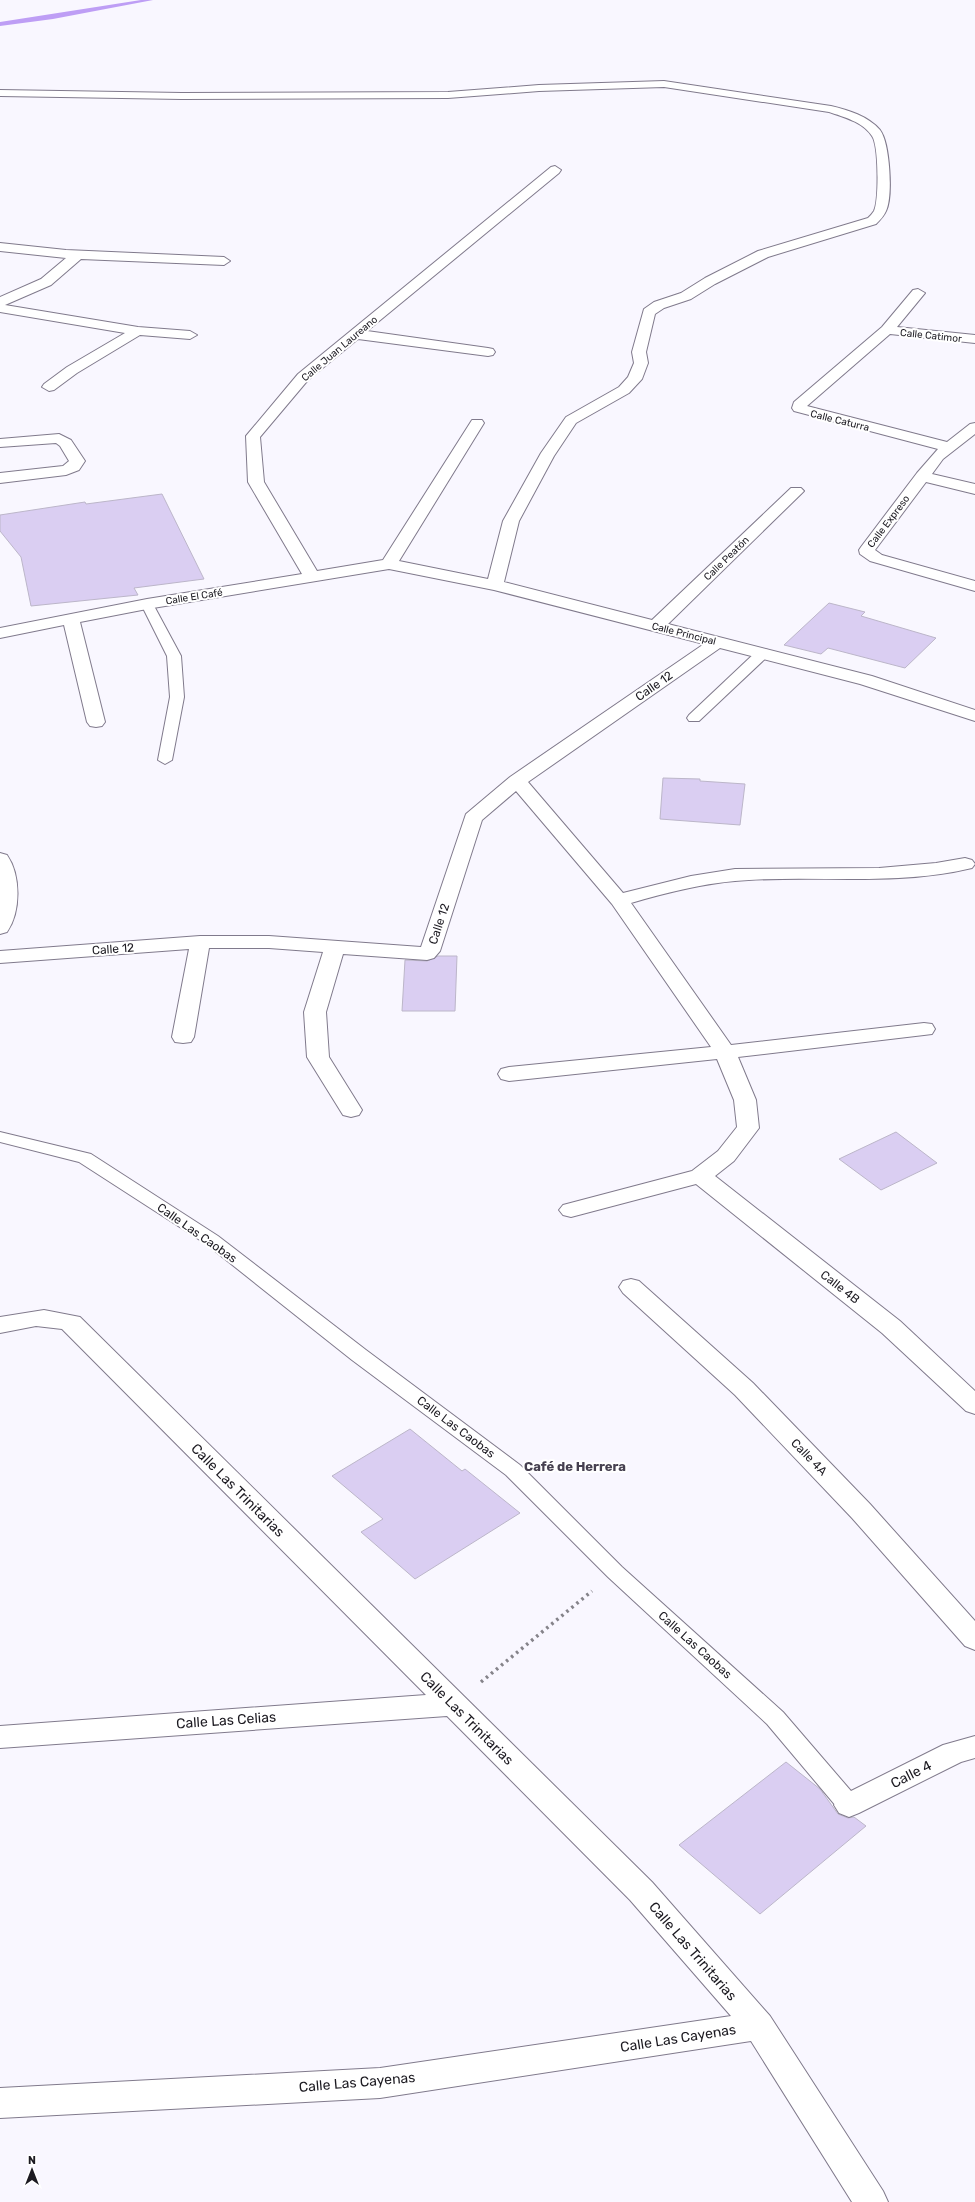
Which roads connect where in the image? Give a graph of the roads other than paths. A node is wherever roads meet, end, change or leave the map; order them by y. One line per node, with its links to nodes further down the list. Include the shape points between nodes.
1 (0, 93): 26 (street, via 182,96 448,95 540,88 664,84 831,109 853,116 869,126 880,139 883,184 880,210 872,221 763,254 686,296 659,305 648,312 635,379 624,390 571,420 546,456 511,521)
2 (555, 170): 11 (street, Calle Juan Laureano)
3 (0, 247): 4 (street)
4 (78, 254): 5 (street); 7 (street, via 46,282)
5 (224, 261)
6 (918, 293): 9 (street)
7 (0, 302)
8 (0, 308): 10 (street)
9 (887, 330): 13 (street, Calle Catimor); 19 (street, Calle Caturra, via 799,405 799,408)
10 (138, 331): 12 (street); 15 (street, via 72,370)
11 (355, 334): 14 (street); 25 (street, Calle Juan Laureano, via 303,378 252,436 256,482)
12 (190, 335)
13 (975, 339)
14 (488, 352)
15 (49, 387)
16 (477, 423): 24 (street)
17 (975, 427): 19 (street, Calle Expreso)
18 (0, 443): 21 (street, via 59,438 66,443 77,461 74,467 66,470)
19 (948, 447): 20 (street, Calle Expreso)
20 (922, 476): 22 (street); 27 (street, Calle Expreso, via 867,550 868,554)
21 (0, 478)
22 (975, 489)
23 (796, 491): 30 (street, Calle Peatón)
24 (389, 564): 25 (street, Calle El Café); 26 (street, Calle Principal)
25 (312, 576): 28 (street, Calle El Café)
26 (495, 585): 30 (street, Calle Principal)
27 (975, 586)
28 (147, 604): 29 (street, Calle El Café); 37 (lane, via 174,656 176,697)
29 (71, 619): 31 (street, Calle El Café); 36 (street)
30 (656, 626): 32 (street, Calle Principal)
31 (0, 633)
32 (717, 642): 33 (street, Calle Principal); 38 (street, Calle 12)
33 (763, 653): 34 (street, Calle Principal, via 866,680); 35 (lane)
34 (975, 716)
35 (694, 718)
36 (96, 722)
37 (164, 760)
38 (517, 781): 41 (street); 44 (street, Calle 12, via 473,818 427,954)
39 (0, 859): 42 (street, via 8,877 6,908)
40 (965, 864): 41 (street, via 944,869 875,875 736,875 684,881)
41 (619, 900): 48 (street)
42 (0, 928)
43 (200, 942): 44 (street, Calle 12, via 269,942); 45 (street, Calle 12); 47 (street)
44 (335, 948): 50 (street, via 315,1012 318,1057)
45 (0, 957)
46 (924, 1029): 48 (street)
47 (183, 1037)
48 (725, 1052): 49 (street); 52 (street, via 745,1100 748,1128 726,1156)
49 (509, 1074)
50 (350, 1110)
51 (0, 1137): 61 (lane, Calle Las Caobas, via 85,1158 212,1240 359,1355 513,1470 615,1572 775,1718)
52 (700, 1176): 53 (street); 56 (street, Calle 4B, via 891,1327)
53 (571, 1210)
54 (631, 1287): 57 (street, Calle 4A, via 744,1389 861,1511)
55 (0, 1325): 58 (street, Calle Las Trinitarias, via 37,1317 56,1317 71,1323)
56 (975, 1405)
57 (975, 1639)
58 (453, 1704): 59 (street, Calle Las Celias); 62 (street, Calle Las Trinitarias, via 641,1891)
59 (0, 1737)
60 (975, 1747): 61 (street, Calle 4, via 953,1753)
61 (849, 1805)
62 (759, 2026): 63 (street, Calle Las Cayenas, via 380,2083); 64 (street, Calle Las Trinitarias)
63 (0, 2103)
64 (871, 2202)

